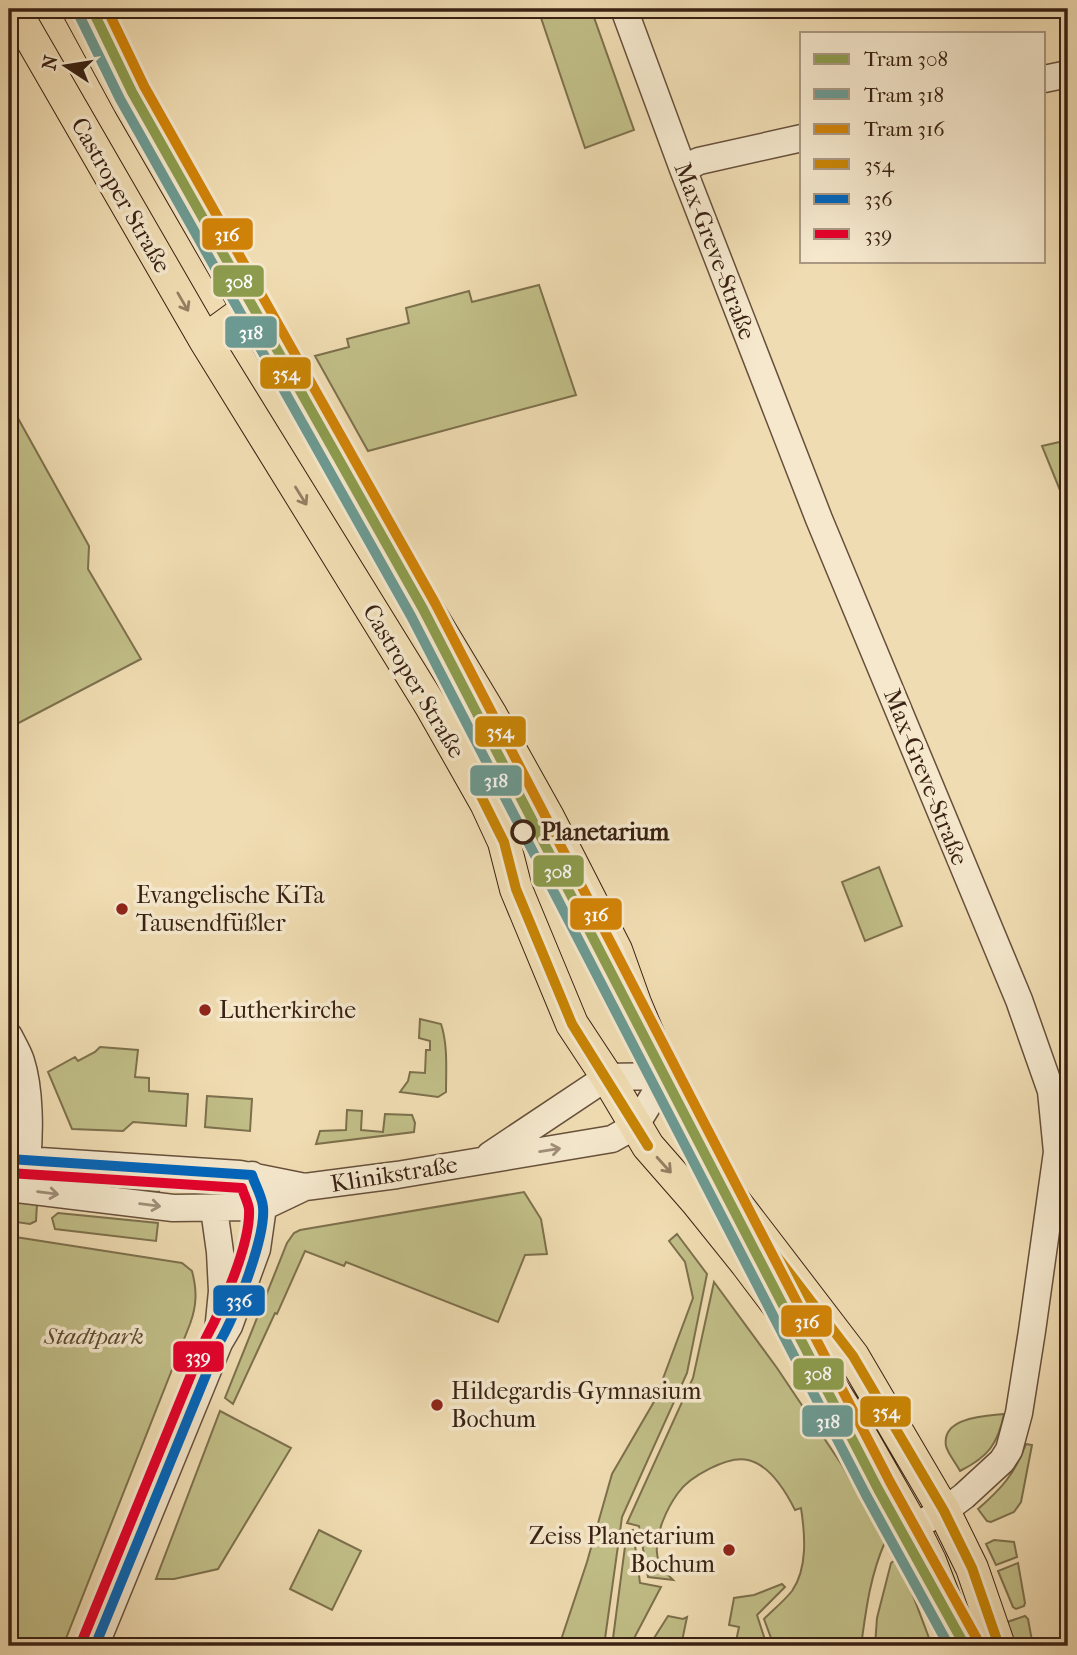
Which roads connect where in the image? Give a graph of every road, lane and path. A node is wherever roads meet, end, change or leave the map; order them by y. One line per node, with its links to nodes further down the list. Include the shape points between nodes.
1 (15, 9): 9 (main road, Castroper Straße, one-way to 9)
2 (78, 9): 8 (main road, Castroper Straße)
3 (624, 9): 7 (street, Max-Greve-Straße)
4 (1068, 74): 5 (street)
5 (1046, 79)
6 (800, 138): 7 (street, via 699,161)
7 (683, 169): 22 (street, Max-Greve-Straße, via 819,519 1019,1000 1051,1091 1057,1152 1016,1429 1002,1461)
8 (249, 308): 9 (main road); 11 (main road, Castroper Straße, via 548,817 616,950)
9 (205, 340): 12 (main road, Castroper Straße, one-way to 12, via 431,706 485,803 572,1024)
10 (9, 1036): 14 (street, via 21,1062 30,1137)
11 (666, 1076): 12 (street); 13 (street); 22 (main road, Castroper Straße, via 690,1133 743,1212 853,1356)
12 (607, 1077): 13 (main road, Castroper Straße); 15 (street, Klinikstraße)
13 (635, 1126): 15 (street, Klinikstraße, one-way to 13, via 612,1139); 23 (main road, Castroper Straße, one-way to 23, via 783,1312)
14 (18, 1160): 16 (street, Klinikstraße); 17 (street, Klinikstraße)
15 (482, 1160): 18 (street, Klinikstraße)
16 (246, 1174): 18 (street, Klinikstraße); 19 (street); 20 (street)
17 (9, 1186): 20 (street, Klinikstraße, one-way to 20, via 173,1208)
18 (305, 1187): 19 (street, Klinikstraße)
19 (263, 1207): 20 (street, Klinikstraße); 21 (street, via 257,1249)
20 (214, 1209): 21 (street, via 222,1291)
21 (219, 1343): 24 (street)
22 (944, 1511): 23 (street, Max-Greve-Straße); 26 (main road, Castroper Straße, via 972,1568)
23 (913, 1527): 25 (main road, Castroper Straße)
24 (95, 1646)
25 (962, 1646)
26 (999, 1646)

